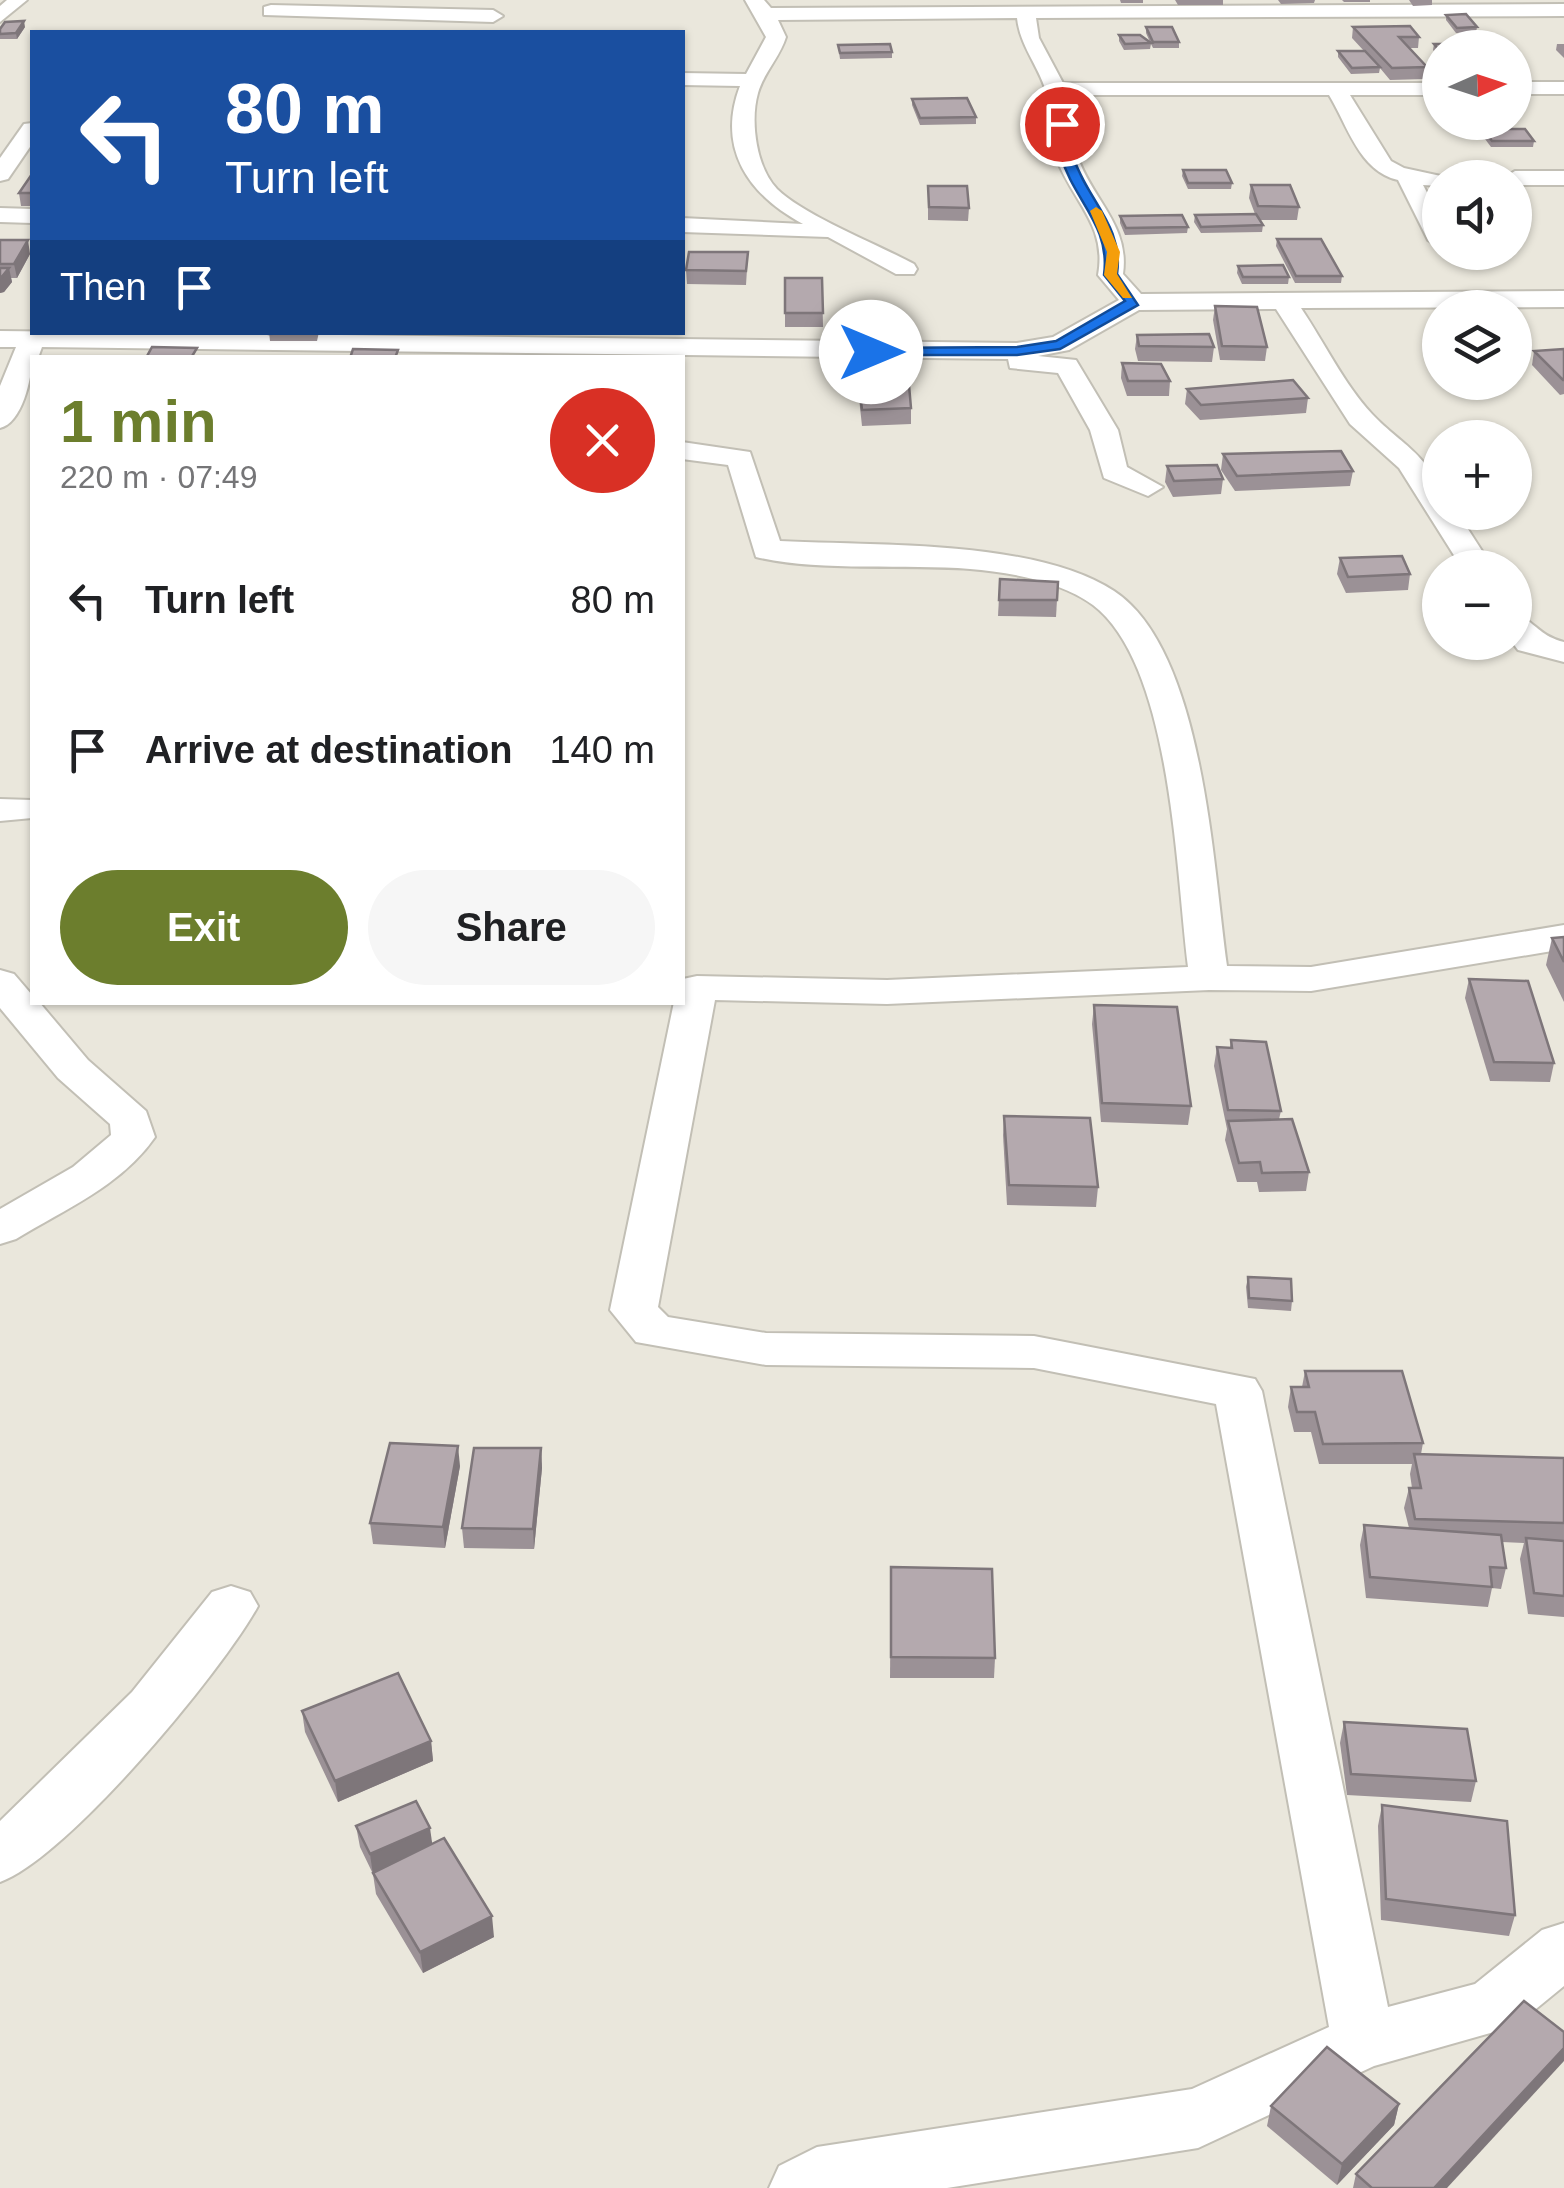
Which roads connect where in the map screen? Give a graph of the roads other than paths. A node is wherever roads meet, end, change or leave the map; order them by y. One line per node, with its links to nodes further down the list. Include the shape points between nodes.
1 (18, 0): 10 (street)
2 (1492, 0): 6 (street)
3 (1232, 6): 6 (street); 9 (street)
4 (760, 7): 9 (street); 12 (street, via 776,38)
5 (271, 10): 8 (street)
6 (1522, 10): 7 (street)
7 (1564, 10)
8 (494, 14)
9 (1026, 14): 15 (street, via 1030,38)
10 (0, 16)
11 (685, 79): 12 (street)
12 (752, 80): 28 (street, via 747,154 764,193)
13 (1532, 88): 14 (street)
14 (1564, 88)
15 (1056, 89): 17 (street); 33 (street, via 1067,158 1108,232 1114,252 1110,275)
16 (1422, 89): 17 (street)
17 (1337, 91): 23 (street, via 1380,165)
18 (26, 124): 19 (street)
19 (0, 174)
20 (1532, 178): 21 (street)
21 (1564, 178)
22 (1422, 179): 23 (street)
23 (1409, 180): 24 (street)
24 (1422, 205)
25 (0, 215): 26 (street)
26 (30, 216)
27 (685, 226): 28 (street)
28 (842, 233): 29 (street)
29 (904, 270)
30 (1422, 298): 34 (street)
31 (1532, 298): 32 (street)
32 (1564, 299)
33 (1134, 302): 34 (street); 37 (street, via 1060,344)
34 (1285, 303): 42 (street, via 1360,418)
35 (32, 339): 36 (street); 37 (street, via 649,343); 38 (street)
36 (0, 340)
37 (904, 353): 43 (street, via 1067,366 1104,430 1114,472)
38 (0, 420)
39 (0, 434): 40 (street)
40 (30, 434)
41 (685, 450): 47 (street, via 740,458 767,550 974,560 1050,574 1104,598 1135,632 1174,716)
42 (1422, 482)
43 (1148, 488)
44 (1532, 644): 45 (street)
45 (1564, 652)
46 (1564, 936): 47 (street, via 1311,979)
47 (1209, 978): 53 (street, via 887,992 698,988 634,1310 653,1331 766,1350 1034,1352 1238,1391)
48 (0, 982): 49 (street, via 73,1069 131,1120 132,1137 87,1177)
49 (0, 1229)
50 (231, 1606): 51 (street, via 184,1675 119,1746)
51 (0, 1858)
52 (1564, 1949): 53 (street, via 1493,2008)
53 (1363, 2042): 54 (street, via 1198,2118 817,2178)
54 (802, 2188)

